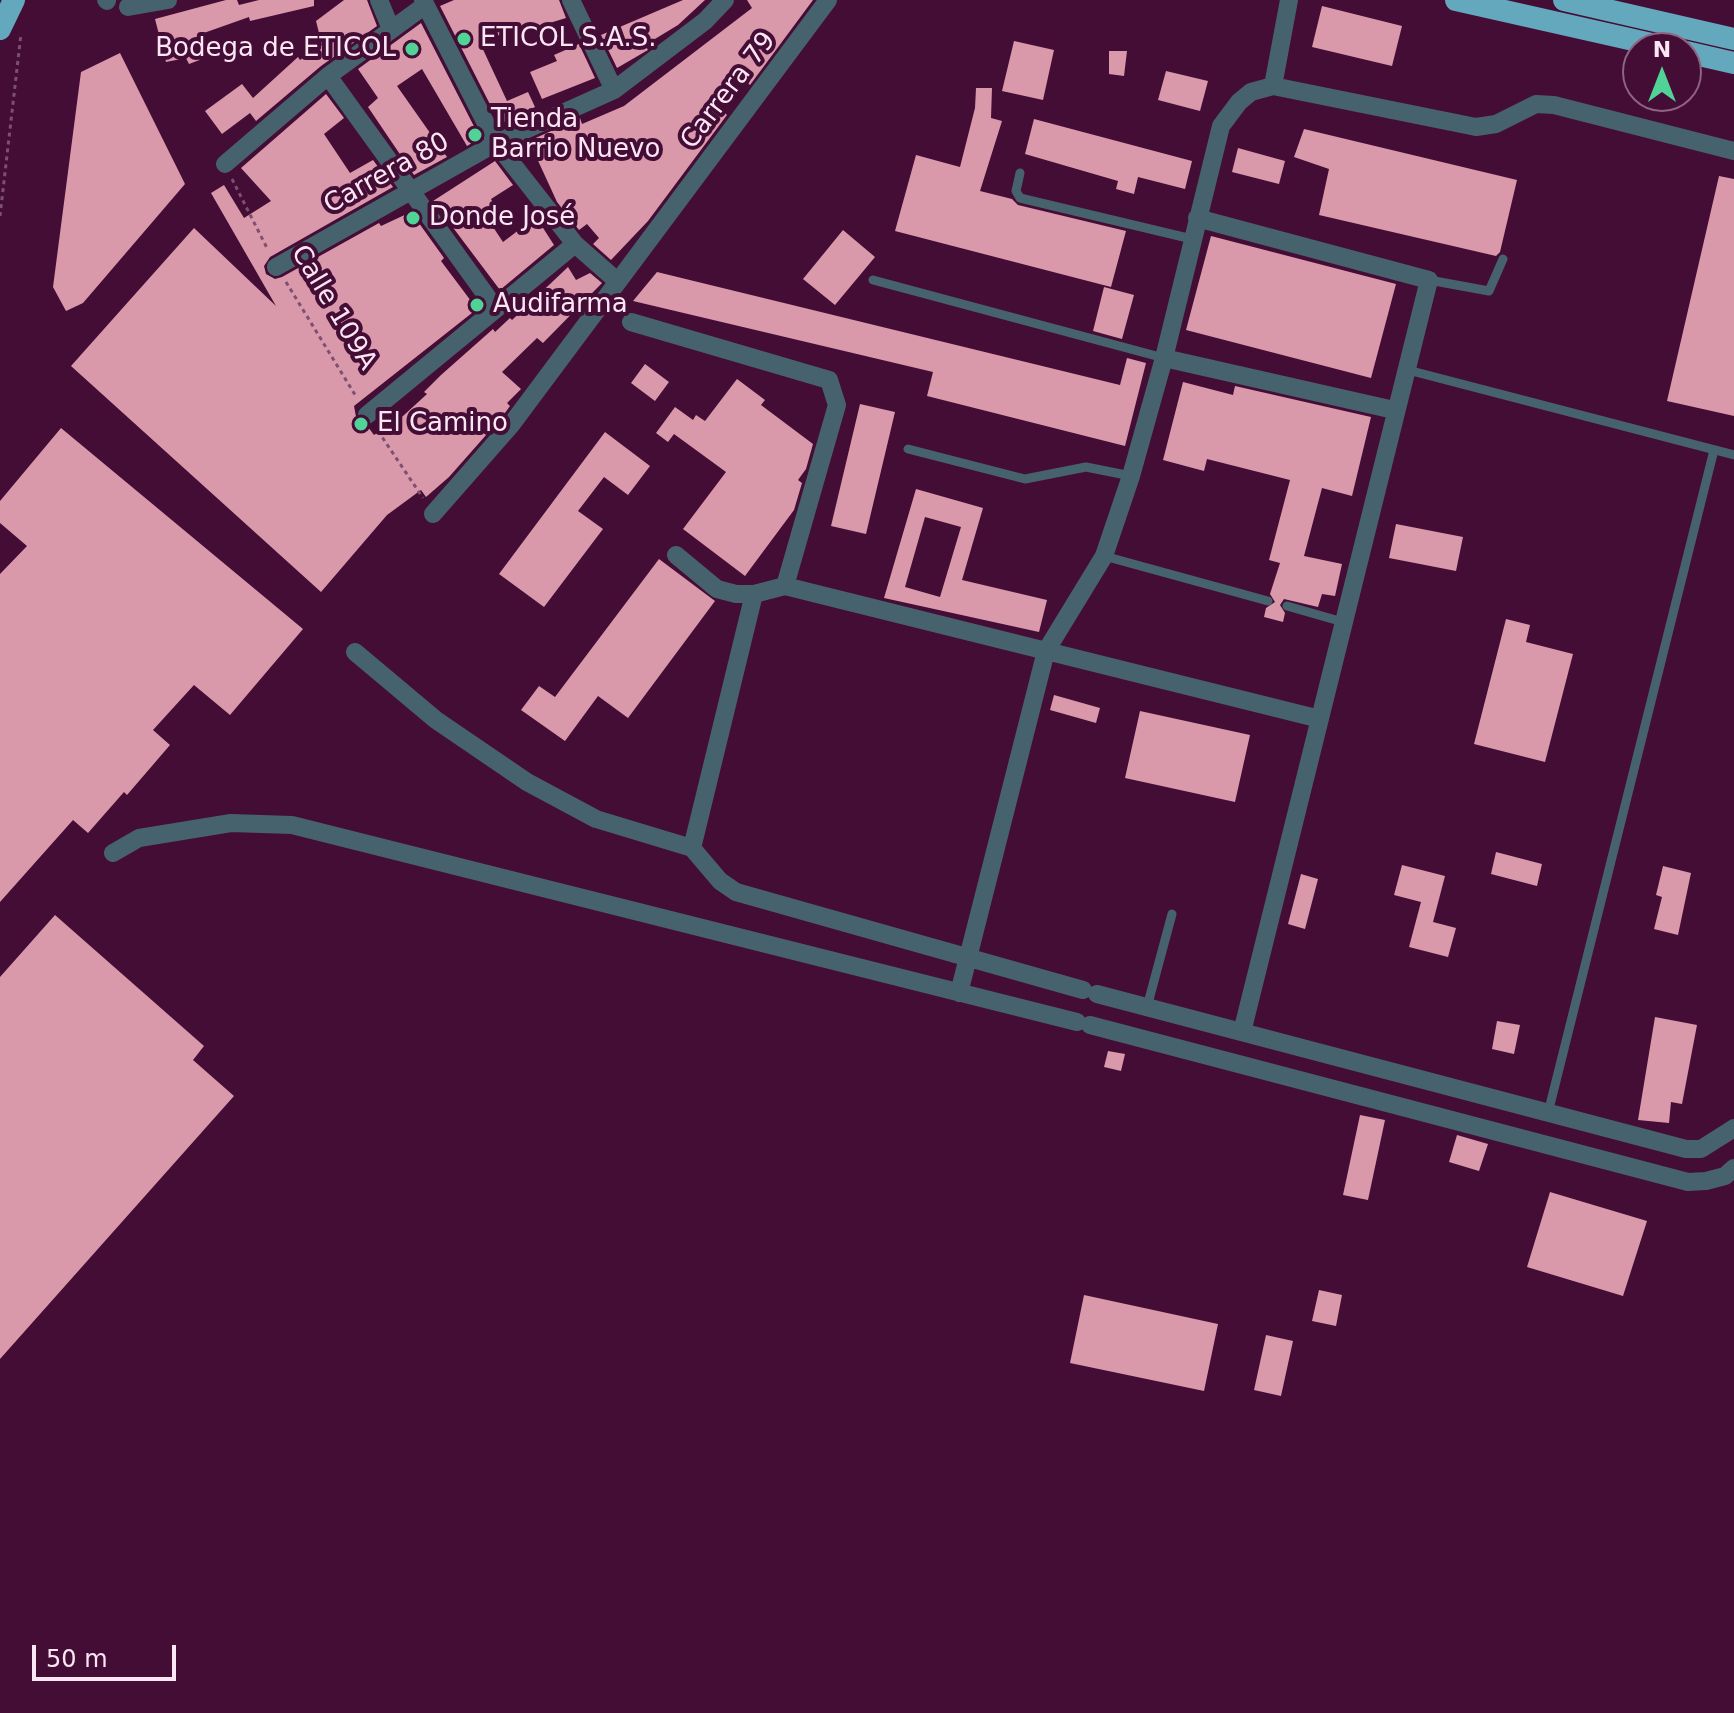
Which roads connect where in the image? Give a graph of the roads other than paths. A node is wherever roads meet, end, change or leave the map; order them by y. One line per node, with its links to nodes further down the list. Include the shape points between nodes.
1 (14, 0): 15 (highway)
2 (168, 0): 12 (street)
3 (379, 0): 14 (street)
4 (571, 0): 22 (street)
5 (725, 0): 22 (street, Carrera 80)
6 (828, 0): 33 (street, Carrera 79)
7 (1289, 0): 21 (street)
8 (1456, 0): 11 (highway)
9 (1564, 0): 13 (highway)
10 (424, 3): 14 (street); 23 (street)
11 (1514, 6): 13 (highway)
12 (128, 7)
13 (1599, 13): 16 (highway); 17 (highway)
14 (391, 29): 20 (street)
15 (11, 30)
16 (1637, 32)
17 (1734, 39)
18 (1702, 56): 19 (highway)
19 (1734, 63)
20 (328, 76): 25 (street); 27 (street)
21 (1273, 86): 24 (street, via 1476,127 1496,124 1536,104 1554,105); 28 (street, via 1251,92 1221,126)
22 (614, 90): 23 (street, Carrera 80)
23 (496, 143): 27 (street, Carrera 80); 30 (street)
24 (1734, 151)
25 (225, 164)
26 (1020, 173): 29 (lane, via 1020,198)
27 (411, 190): 32 (street, Carrera 80); 36 (street)
28 (1197, 218): 29 (street); 35 (street)
29 (1192, 239): 38 (street)
30 (575, 244): 33 (street); 36 (street)
31 (1503, 259): 35 (lane, via 1489,291)
32 (276, 267)
33 (616, 280): 46 (street, Carrera 79, via 511,425)
34 (873, 280): 38 (lane)
35 (1429, 280): 39 (street)
36 (496, 309): 41 (street)
37 (631, 322): 49 (street, via 829,380 837,405)
38 (1164, 358): 40 (street); 45 (street)
39 (1404, 369): 40 (street); 43 (lane)
40 (1394, 410): 53 (street)
41 (367, 415)
42 (908, 449): 45 (lane, via 1025,479 1086,467)
43 (1714, 450): 44 (lane); 64 (lane)
44 (1734, 455)
45 (1131, 476): 48 (street)
46 (433, 514)
47 (676, 555): 50 (street, via 717,589)
48 (1104, 556): 51 (lane); 54 (street)
49 (785, 586): 50 (street); 54 (street)
50 (754, 594): 57 (street)
51 (1268, 601)
52 (1287, 606): 53 (lane)
53 (1343, 622): 56 (street)
54 (1046, 651): 56 (street); 60 (street)
55 (355, 652): 57 (street, via 436,720 527,782 596,819)
56 (1320, 719): 63 (street)
57 (692, 848): 60 (street, via 736,892)
58 (113, 853): 61 (street, via 139,838 231,823 292,825)
59 (1172, 914): 62 (lane)
60 (968, 960): 61 (street); 62 (street)
61 (959, 993): 66 (street, via 1688,1182 1725,1176)
62 (1147, 1007): 63 (street)
63 (1242, 1032): 64 (street)
64 (1548, 1113): 65 (street, via 1686,1149 1701,1149)
65 (1734, 1128)
66 (1734, 1168)

